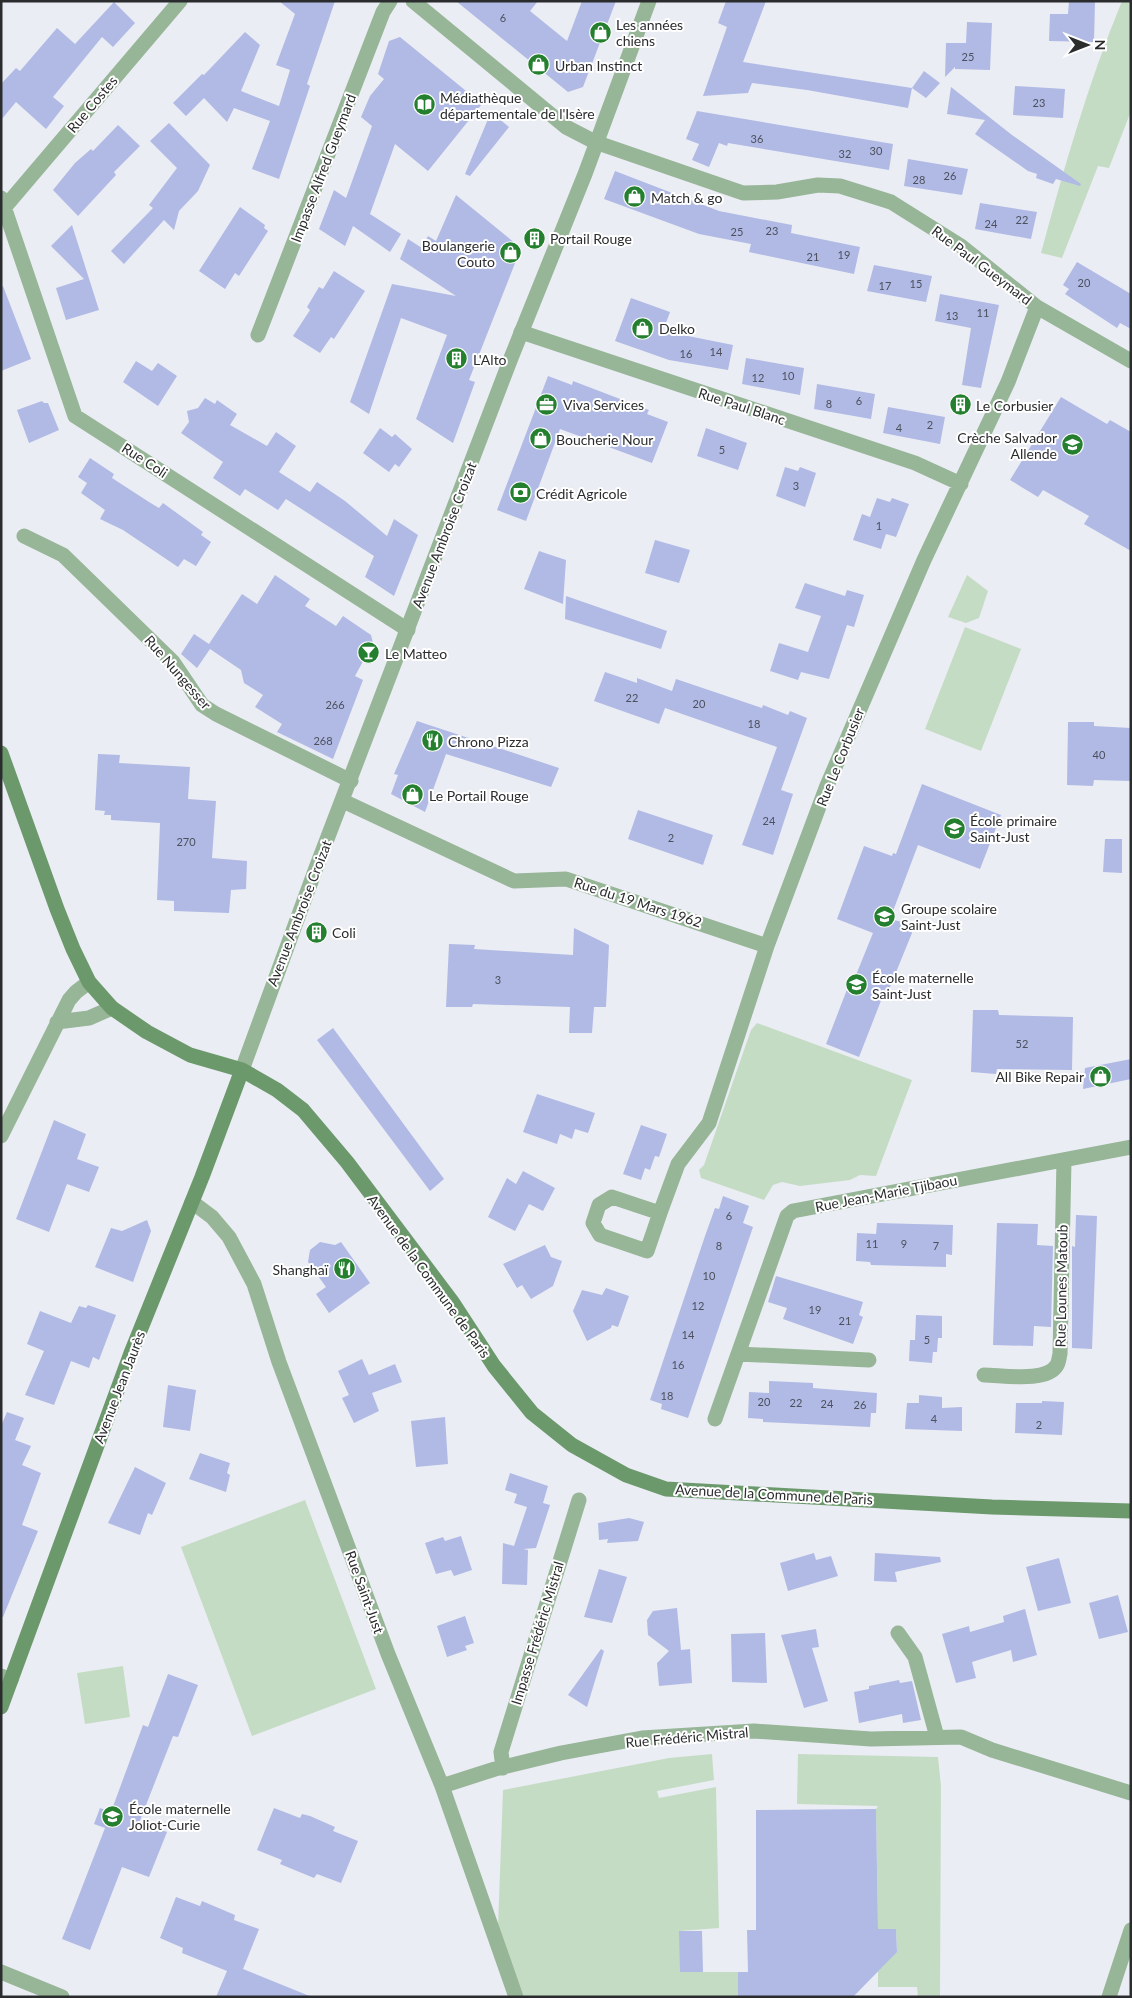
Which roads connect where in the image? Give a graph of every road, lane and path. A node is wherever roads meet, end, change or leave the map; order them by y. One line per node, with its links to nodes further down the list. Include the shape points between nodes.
1 (180, 1): 6 (street, Rue Costes)
2 (390, 1): 9 (street, Impasse Alfred Gueymard)
3 (413, 1): 5 (street, Rue Paul Gueymard, via 566,127)
4 (649, 1): 5 (street, Avenue Ambroise Croizat)
5 (596, 142): 7 (street, Rue Paul Gueymard, via 743,194 818,185 840,186 891,202 939,231); 8 (street, Avenue Ambroise Croizat)
6 (3, 203): 13 (street, Rue Coli, via 75,416)
7 (1037, 307): 10 (street, Rue Paul Gueymard); 11 (street, Rue Le Corbusier, via 1008,382)
8 (521, 332): 11 (street, Rue Paul Blanc, via 915,463); 13 (street, Avenue Ambroise Croizat)
9 (258, 335)
10 (1131, 361)
11 (961, 484): 17 (street, Rue Le Corbusier, via 924,560 826,788)
12 (24, 536): 15 (street, Rue Nungesser, via 63,554 173,662 202,705)
13 (408, 630): 15 (street, Avenue Ambroise Croizat)
14 (1, 753): 18 (main road, Avenue de la Commune de Paris, via 56,909)
15 (351, 781): 16 (street, Avenue Ambroise Croizat)
16 (343, 801): 17 (street, Rue du 19 Mars 1962, via 514,881 566,879); 21 (street, Avenue Ambroise Croizat)
17 (767, 946): 26 (street, Rue Le Corbusier, via 709,1123 678,1164)
18 (89, 982): 19 (main road, Avenue de la Commune de Paris); 20 (street, via 76,992)
19 (112, 1008): 20 (street, via 89,1018); 21 (main road, Avenue de la Commune de Paris, via 190,1055)
20 (57, 1022): 22 (street)
21 (242, 1070): 25 (main road, Avenue Jean Jaurès); 32 (main road, Avenue de la Commune de Paris, via 303,1110 347,1162 532,1414 572,1445 626,1475 666,1489 714,1493)
22 (1, 1136)
23 (1131, 1147): 24 (street, Rue Jean-Marie Tjibaou)
24 (1064, 1160): 27 (street, Rue Jean-Marie Tjibaou, via 793,1211 786,1216); 29 (street, Rue Lounes Matoub, via 1060,1354 1057,1365 1049,1373 1039,1376)
25 (192, 1202): 34 (main road, Avenue Jean Jaurès); 38 (street, Rue Saint-Just, via 212,1217 229,1237 254,1284 279,1362 388,1654)
26 (660, 1213)
27 (738, 1354): 28 (street); 30 (street, Rue Jean-Marie Tjibaou)
28 (869, 1360)
29 (984, 1375)
30 (715, 1419)
31 (579, 1500): 37 (street, Impasse Frédéric Mistral, via 501,1752)
32 (1131, 1511)
33 (898, 1633): 36 (street, via 915,1657)
34 (6, 1678): 35 (main road, Avenue Jean Jaurès)
35 (1, 1707)
36 (937, 1736): 37 (street, Rue Frédéric Mistral, via 871,1739 754,1731 686,1734 642,1738); 39 (street, Rue Frédéric Mistral, via 961,1736 992,1750)
37 (503, 1768): 38 (street, Rue Frédéric Mistral)
38 (442, 1786): 43 (street, Rue Saint-Just)
39 (1131, 1793)
40 (1131, 1930): 44 (street)
41 (1, 1972): 42 (street)
42 (62, 1997)
43 (516, 1997)
44 (1109, 1997)

